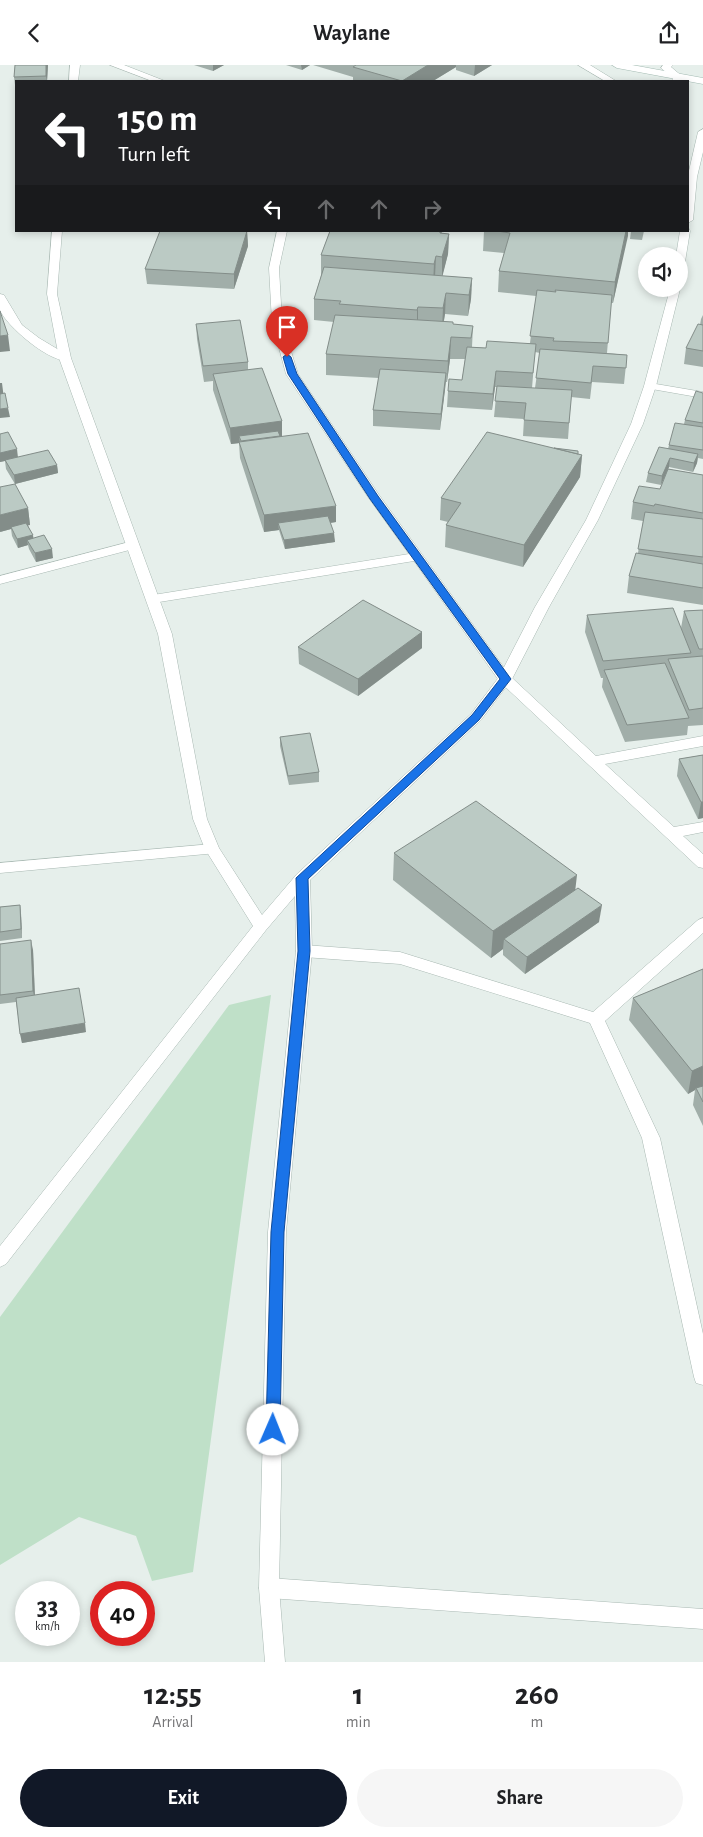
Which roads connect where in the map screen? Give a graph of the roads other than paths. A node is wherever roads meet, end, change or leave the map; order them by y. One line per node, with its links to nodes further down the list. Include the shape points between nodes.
1 (75, 65): 7 (street)
2 (115, 65): 8 (street)
3 (583, 65): 9 (street)
4 (617, 65): 6 (street)
5 (668, 65): 6 (street, via 666,68)
6 (677, 79): 10 (street)
7 (74, 80)
8 (157, 80)
9 (609, 80)
10 (703, 81)
11 (703, 132): 12 (street)
12 (689, 172)
13 (58, 232): 19 (street, via 52,294)
14 (282, 232): 23 (street, via 274,268 277,321 292,374)
15 (685, 232): 16 (street)
16 (682, 247)
17 (0, 297): 19 (street, via 6,312 29,339)
18 (673, 297): 20 (street)
19 (65, 358): 22 (street)
20 (650, 386): 21 (street); 26 (street, via 637,424 592,519)
21 (703, 395)
22 (133, 545): 24 (street); 25 (street)
23 (417, 557): 25 (street); 26 (street)
24 (0, 580)
25 (153, 599): 31 (street, via 165,633 200,819)
26 (505, 679): 28 (street); 34 (street, via 476,717)
27 (703, 741): 28 (street)
28 (593, 761): 30 (street)
29 (703, 827): 30 (street)
30 (672, 833): 32 (street)
31 (212, 849): 33 (street); 36 (street)
32 (703, 863)
33 (0, 868)
34 (302, 878): 36 (street); 37 (street)
35 (703, 924): 38 (street)
36 (261, 926): 39 (street)
37 (304, 951): 38 (street, via 400,958); 41 (street, via 277,1232)
38 (596, 1019): 40 (street, via 651,1138)
39 (0, 1259)
40 (703, 1377)
41 (269, 1588): 42 (street); 43 (street)
42 (703, 1619)
43 (275, 1662)

